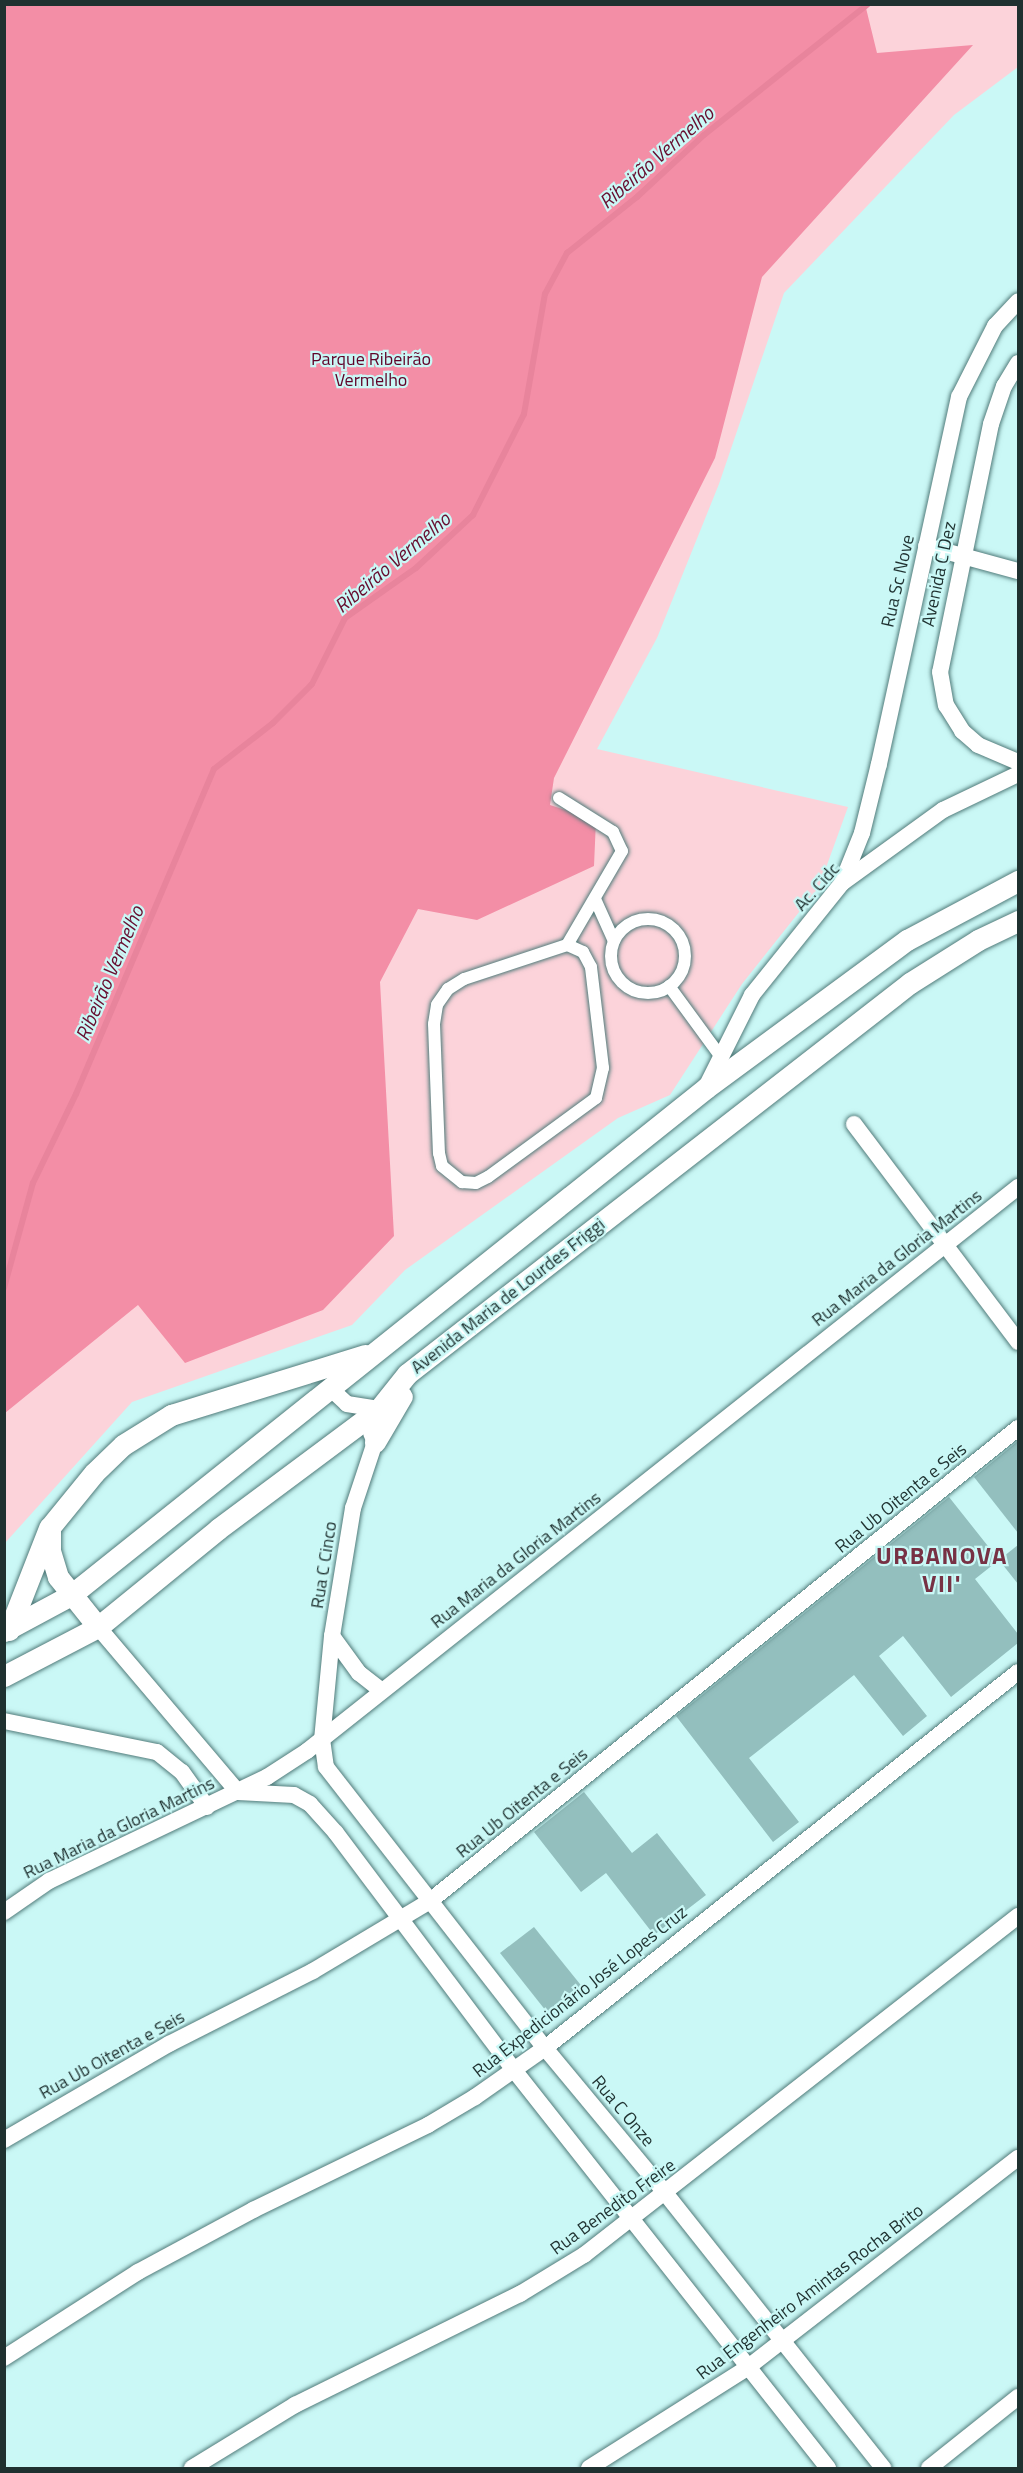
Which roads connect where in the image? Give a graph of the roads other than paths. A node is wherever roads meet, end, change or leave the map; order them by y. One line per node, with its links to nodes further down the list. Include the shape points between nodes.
1 (1016, 309): 3 (street, Rua Sc Nove, via 995,326 959,397)
2 (1018, 363): 4 (street, Avenida C Dez, via 993,415)
3 (926, 546): 4 (street); 10 (street, Rua Sc Nove, via 862,833)
4 (961, 558): 5 (street); 6 (street, Avenida C Dez, via 941,660 943,694 950,714 968,738)
5 (1018, 571)
6 (1018, 762)
7 (1018, 774): 10 (street, Ac. Cidc, via 943,810)
8 (559, 798): 11 (street, via 620,841 619,862)
9 (1018, 881): 19 (street, via 906,940)
10 (842, 883): 18 (street, Ac. Cidc, via 752,995)
11 (595, 899): 13 (street); 14 (street)
12 (1018, 921): 25 (street, Avenida Maria de Lourdes Friggi, via 978,940 910,983)
13 (614, 941): 15 (street); 17 (street, via 628,925 648,919 676,931 682,940 685,960 677,980)
14 (567, 945): 16 (street, via 583,952); 16 (street, via 464,979 448,989 437,1005 434,1024 439,1153 442,1166 451,1176 476,1183 488,1177 596,1098 603,1068)
15 (612, 962): 16 (street); 17 (street, via 621,981 638,992 660,991)
16 (591, 967)
17 (669, 986): 18 (street)
18 (721, 1057): 19 (street, Ac. Cidc)
19 (706, 1088): 24 (street)
20 (854, 1124): 22 (street)
21 (1018, 1186): 22 (street, Rua Maria da Gloria Martins)
22 (944, 1245): 23 (street); 37 (street, Rua Maria da Gloria Martins)
23 (1018, 1342)
24 (374, 1352): 26 (street); 30 (street, via 199,1404 147,1427 94,1473)
25 (407, 1374): 27 (street, Avenida Maria de Lourdes Friggi); 29 (street, via 401,1399)
26 (331, 1389): 27 (street, via 347,1404); 31 (street)
27 (379, 1409): 29 (street, Rua C Cinco, via 365,1424); 32 (street, Avenida Maria de Lourdes Friggi, via 200,1543)
28 (1018, 1428): 43 (street, Rua Ub Oitenta e Seis)
29 (375, 1442): 34 (street, Rua C Cinco, via 352,1508)
30 (50, 1527): 31 (street, via 53,1564); 33 (street)
31 (71, 1595): 32 (street); 33 (street)
32 (98, 1627): 36 (street, Avenida Maria de Lourdes Friggi); 41 (street)
33 (7, 1631)
34 (332, 1636): 37 (street, via 359,1673); 39 (street, Rua C Cinco)
35 (1018, 1672): 47 (street, Rua Expedicionário José Lopes Cruz)
36 (4, 1676)
37 (382, 1691): 39 (street, Rua Maria da Gloria Martins)
38 (4, 1721): 42 (street, via 157,1752 182,1772)
39 (322, 1739): 40 (street, Rua C Cinco, via 326,1767); 41 (street, Rua Maria da Gloria Martins)
40 (333, 1778): 43 (street, Rua C Onze)
41 (238, 1792): 42 (street, Rua Maria da Gloria Martins); 46 (street, via 286,1793 303,1799 336,1833)
42 (207, 1808): 44 (street, Rua Maria da Gloria Martins, via 49,1881)
43 (430, 1901): 46 (street, Rua Ub Oitenta e Seis); 47 (street, Rua C Onze)
44 (4, 1912)
45 (1018, 1916): 51 (street, Rua Benedito Freire)
46 (399, 1921): 48 (street); 49 (street, Rua Ub Oitenta e Seis, via 313,1971 140,2060)
47 (544, 2048): 48 (street, Rua Expedicionário José Lopes Cruz); 51 (street, Rua C Onze)
48 (514, 2070): 52 (street); 54 (street, Rua Expedicionário José Lopes Cruz, via 428,2125 253,2210 138,2272)
49 (4, 2140)
50 (1018, 2158): 53 (street, Rua Engenheiro Amintas Rocha Brito)
51 (666, 2194): 52 (street, Rua Benedito Freire); 53 (street, Rua C Onze)
52 (632, 2220): 55 (street); 57 (street, Rua Benedito Freire, via 520,2294 295,2405)
53 (781, 2341): 55 (street, Rua Engenheiro Amintas Rocha Brito); 60 (street, Rua C Onze)
54 (4, 2358)
55 (747, 2368): 58 (street, Rua Engenheiro Amintas Rocha Brito); 59 (street)
56 (1018, 2397): 61 (street)
57 (192, 2469)
58 (589, 2469)
59 (828, 2469)
60 (883, 2469)
61 (929, 2469)

